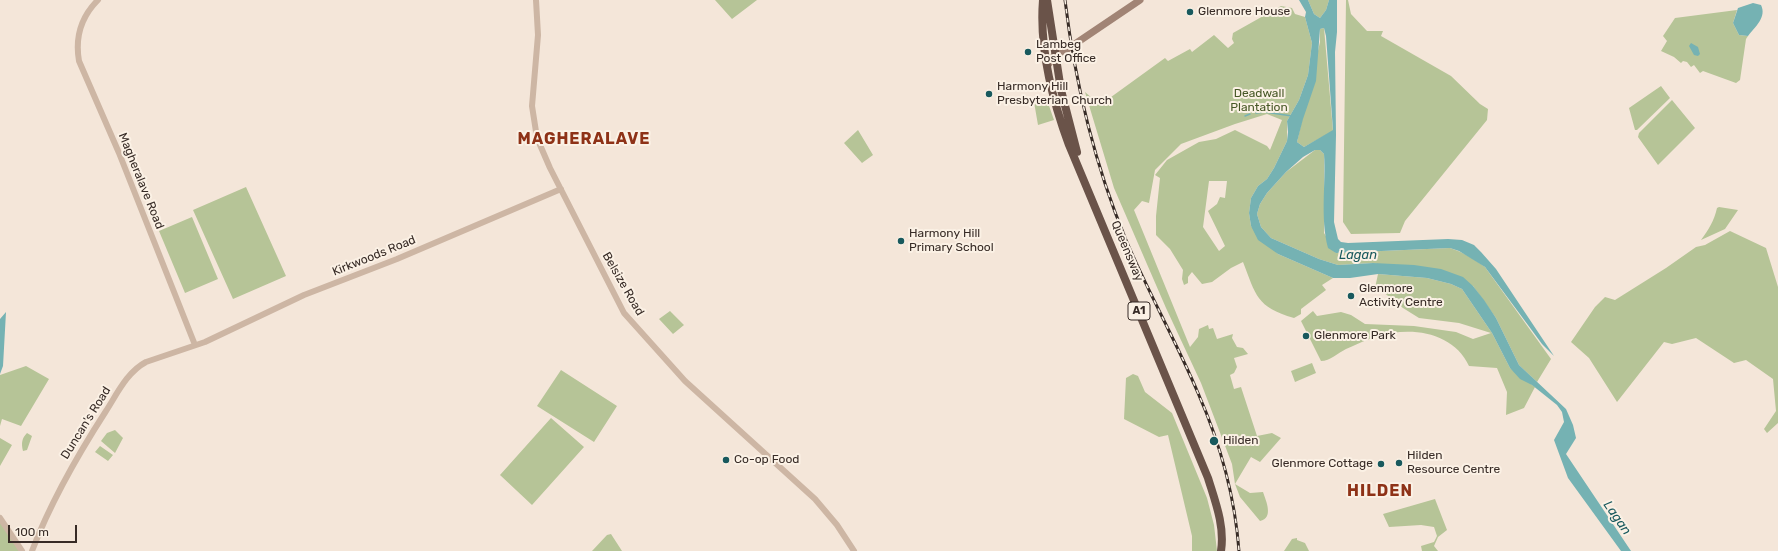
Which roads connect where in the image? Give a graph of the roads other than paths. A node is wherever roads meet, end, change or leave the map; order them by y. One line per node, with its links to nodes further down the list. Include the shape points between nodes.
1 (98, 0): 11 (street, Magheralave Road, via 86,13 81,24 77,47 81,68 119,153)
2 (536, 0): 10 (street, Belsize Road, via 538,36 532,89 533,118 542,151)
3 (1044, 0): 6 (highway, Queensway / A1)
4 (1047, 0): 7 (highway, Queensway / A1)
5 (1140, 0): 7 (main road, via 1066,50)
6 (1045, 50): 7 (main road); 8 (highway, Queensway / A1)
7 (1054, 55): 8 (main road); 9 (highway, Queensway / A1, via 1069,124)
8 (1048, 65): 9 (highway, Queensway / A1, via 1058,111)
9 (1086, 183): 16 (highway, Queensway / A1, via 1208,478 1221,533)
10 (561, 189): 11 (street, Kirkwoods Road, via 397,259 304,295); 15 (street, Belsize Road, via 628,319 685,381 815,499)
11 (195, 345): 14 (street, Duncan's Road, via 146,362 130,375 60,488)
12 (0, 518): 13 (street)
13 (22, 551)
14 (32, 551)
15 (854, 551)
16 (1221, 551)

